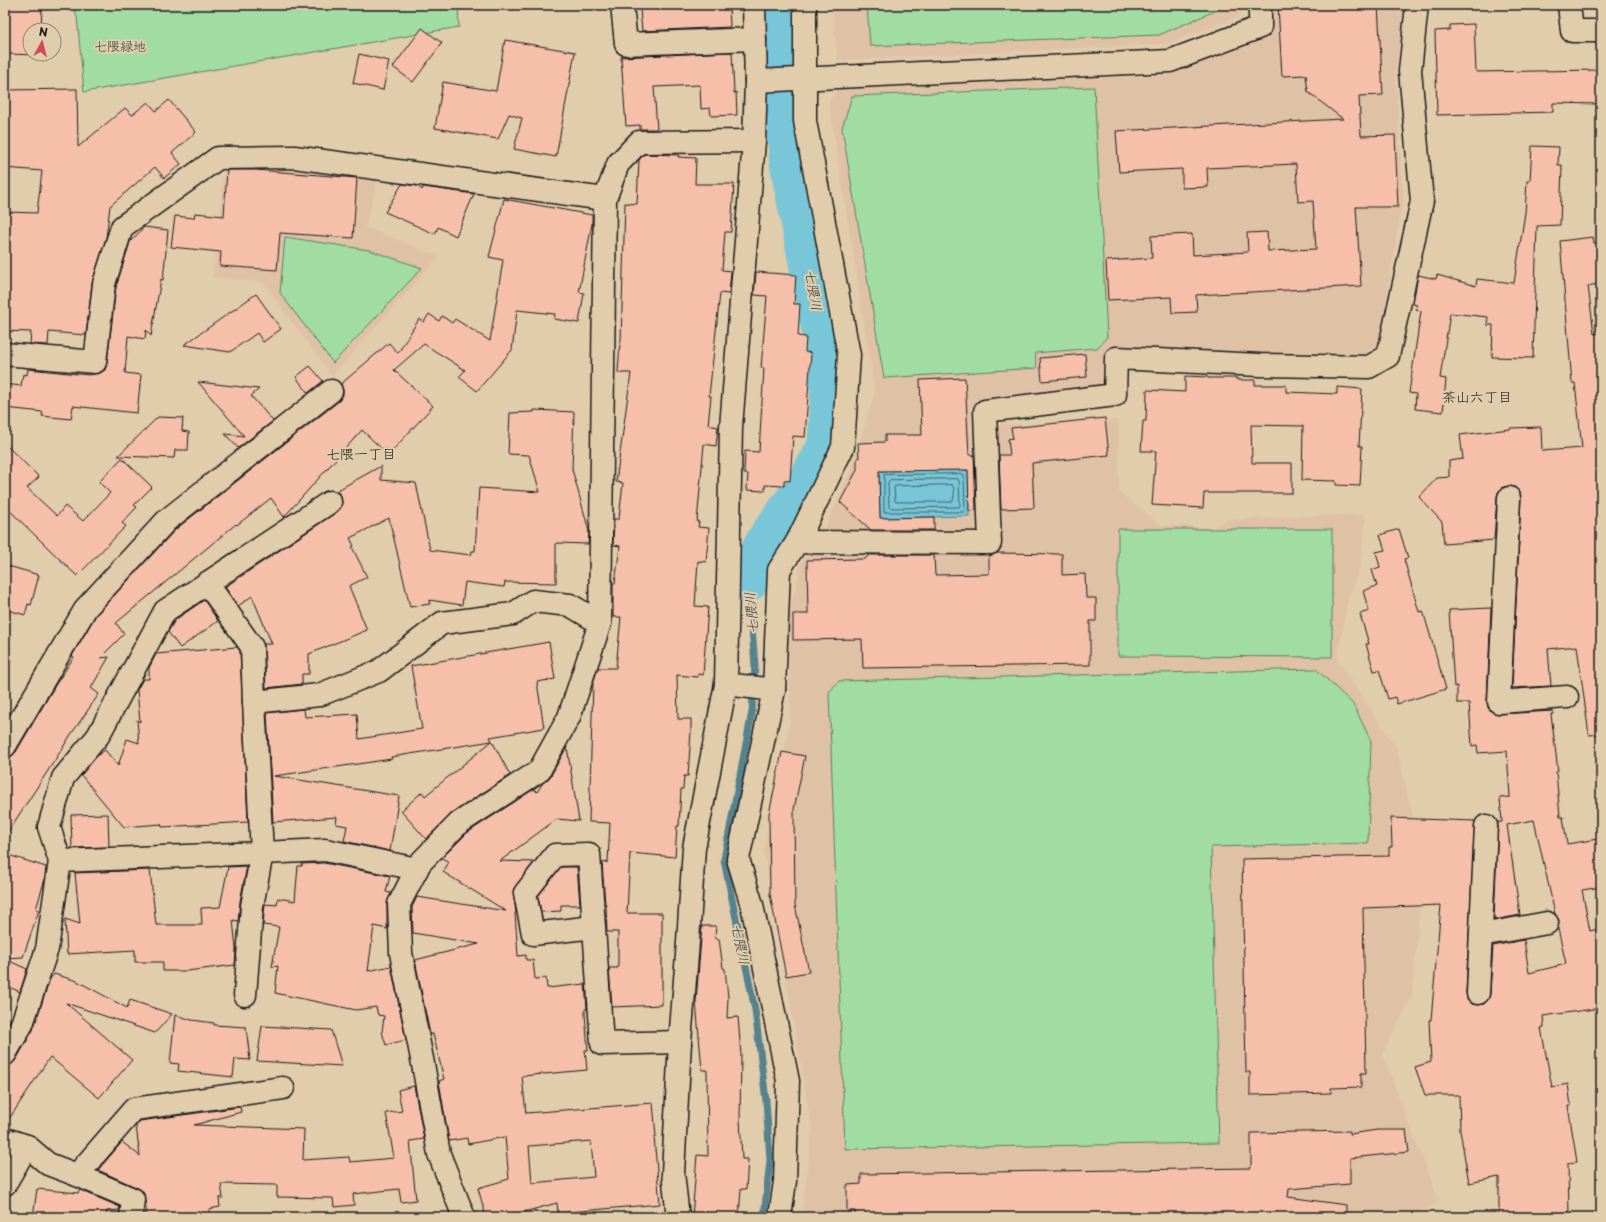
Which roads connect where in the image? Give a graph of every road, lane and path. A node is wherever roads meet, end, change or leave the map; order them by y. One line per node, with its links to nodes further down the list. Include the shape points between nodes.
1 (622, 5): 8 (street, via 626,44)
2 (754, 5): 8 (street)
3 (805, 5): 9 (street)
4 (1260, 5): 9 (street, via 1260,27 1170,61)
5 (1417, 5): 17 (street, via 1410,71 1422,201 1388,356 1369,367 1116,358 1115,395 985,411 990,543)
6 (1569, 5): 7 (street, via 1572,31)
7 (1601, 31)
8 (755, 39): 10 (street)
9 (806, 79): 10 (street); 17 (street, via 805,121 849,355 843,447)
10 (756, 81): 11 (street)
11 (754, 140): 12 (street, via 638,142 618,164); 20 (street, via 732,427)
12 (605, 199): 13 (street, via 294,157 218,158 122,228 104,284 95,362); 19 (street)
13 (5, 354)
14 (331, 391): 24 (street, via 167,520 86,608)
15 (1509, 498): 22 (street, via 1499,702)
16 (330, 502): 18 (street)
17 (797, 542): 21 (street, via 779,570)
18 (207, 583): 23 (street, via 252,647); 27 (street, via 165,611 98,736 63,778 49,827)
19 (600, 623): 23 (street, via 570,605 533,601 513,614 442,623 379,671 319,695); 28 (street, via 569,717 539,771 459,823)
20 (733, 685): 21 (street); 34 (street, via 694,848)
21 (768, 690): 44 (street, via 738,859 752,905 788,1081 785,1181)
22 (1567, 697)
23 (254, 702): 26 (street)
24 (5, 746)
25 (1486, 826): 31 (street)
26 (262, 853): 27 (street); 28 (street, via 325,850); 33 (street, via 252,906)
27 (60, 861): 35 (street, via 47,949 22,1024)
28 (417, 869): 42 (street, via 399,904 401,953 439,1154)
29 (1547, 923): 31 (street)
30 (594, 927): 34 (street, via 602,1044)
31 (1481, 935): 32 (street)
32 (1478, 993)
33 (245, 995)
34 (680, 1042): 43 (street, via 673,1173)
35 (5, 1054)
36 (283, 1088): 39 (street, via 134,1109)
37 (5, 1139): 38 (street)
38 (27, 1146): 39 (street, via 48,1164); 40 (street)
39 (77, 1175): 41 (street, via 133,1199)
40 (5, 1184)
41 (131, 1217)
42 (464, 1217)
43 (678, 1217)
44 (780, 1217)

